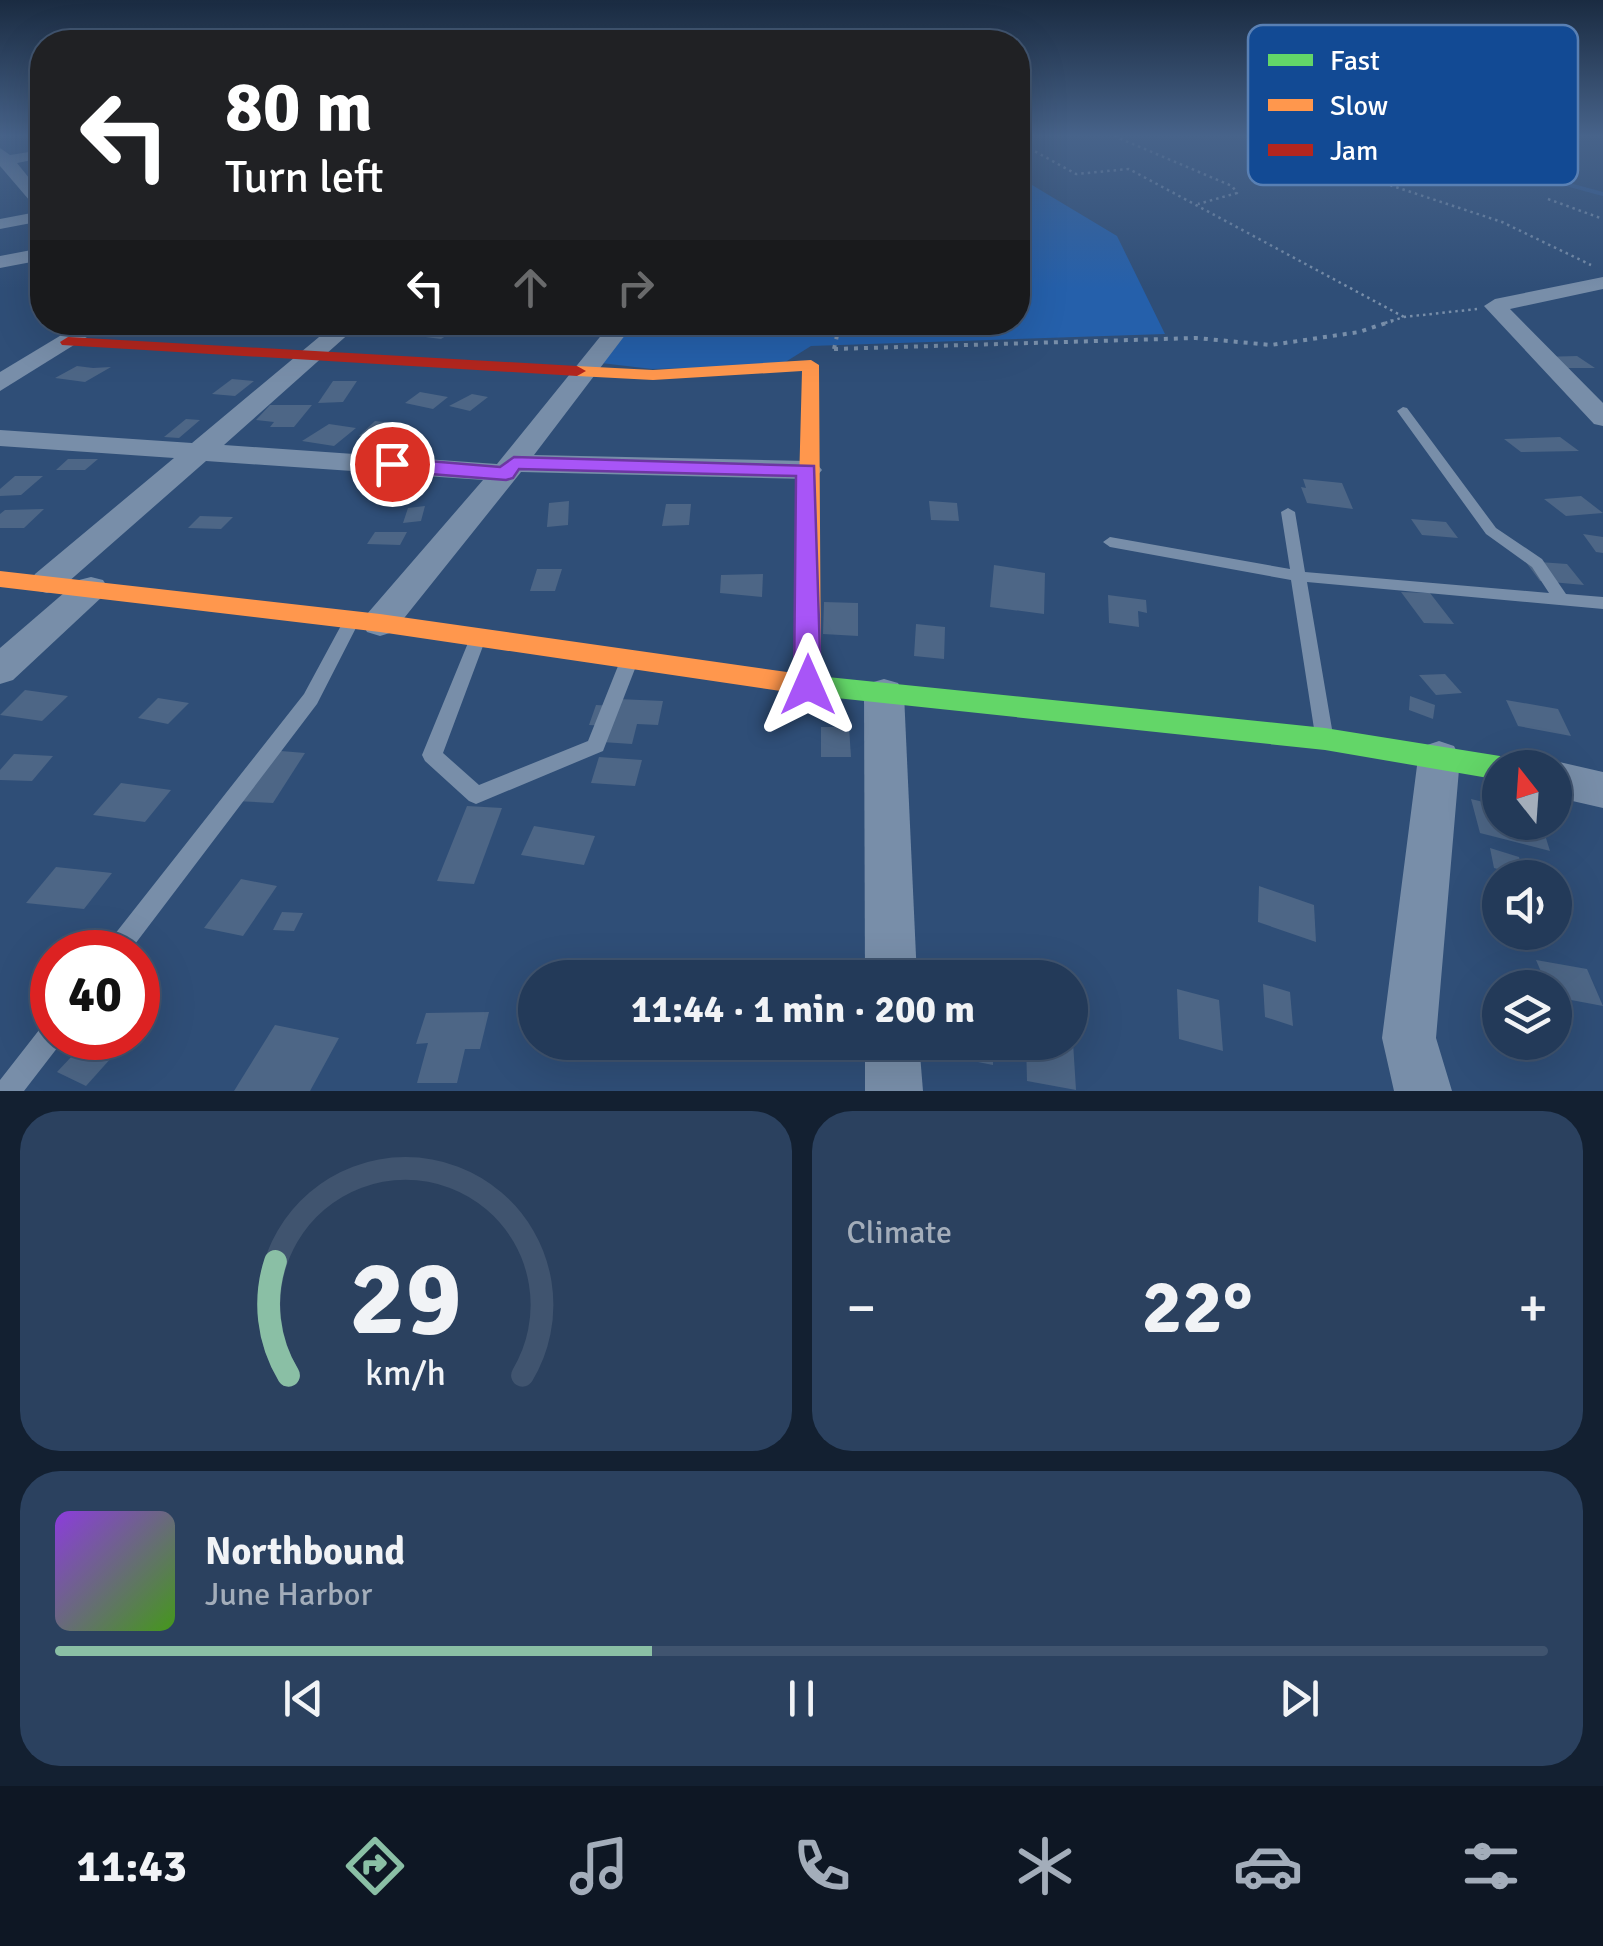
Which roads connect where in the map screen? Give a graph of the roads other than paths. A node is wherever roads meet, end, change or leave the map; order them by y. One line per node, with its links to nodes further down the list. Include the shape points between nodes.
1 (30, 218): 2 (street)
2 (0, 224)
3 (30, 256): 4 (street)
4 (0, 262)
5 (1599, 274): 14 (street, via 1496,306)
6 (79, 335): 9 (street)
7 (337, 335): 10 (street)
8 (614, 335): 11 (street)
9 (68, 342): 10 (street); 12 (street)
10 (315, 355): 11 (street); 16 (street)
11 (584, 372): 17 (street); 18 (street, via 652,376 810,366)
12 (0, 383)
13 (1404, 411): 25 (lane, via 1491,531 1537,563)
14 (1603, 418)
15 (0, 438): 16 (street)
16 (202, 450): 17 (street); 23 (street)
17 (510, 468): 18 (street); 27 (street)
18 (807, 470): 31 (street)
19 (1288, 512): 21 (lane)
20 (1110, 542): 21 (lane)
21 (1298, 576): 25 (lane); 33 (lane)
22 (0, 579): 23 (street)
23 (47, 582): 24 (street)
24 (91, 588): 27 (street); 30 (street)
25 (1562, 600): 26 (lane)
26 (1603, 603)
27 (366, 622): 28 (street); 38 (lane)
28 (478, 638): 29 (street); 29 (lane, via 432,756 476,794 596,746)
29 (630, 659): 31 (street)
30 (0, 670)
31 (808, 685): 32 (street)
32 (884, 694): 33 (street); 39 (street)
33 (1325, 738): 34 (street)
34 (1440, 758): 35 (street); 44 (street, via 1409,1038)
35 (1482, 765)
36 (1572, 783): 37 (street)
37 (1603, 790)
38 (132, 930)
39 (891, 960)
40 (32, 1060): 42 (lane)
41 (893, 1060): 43 (street)
42 (8, 1091)
43 (894, 1091)
44 (1424, 1091)

